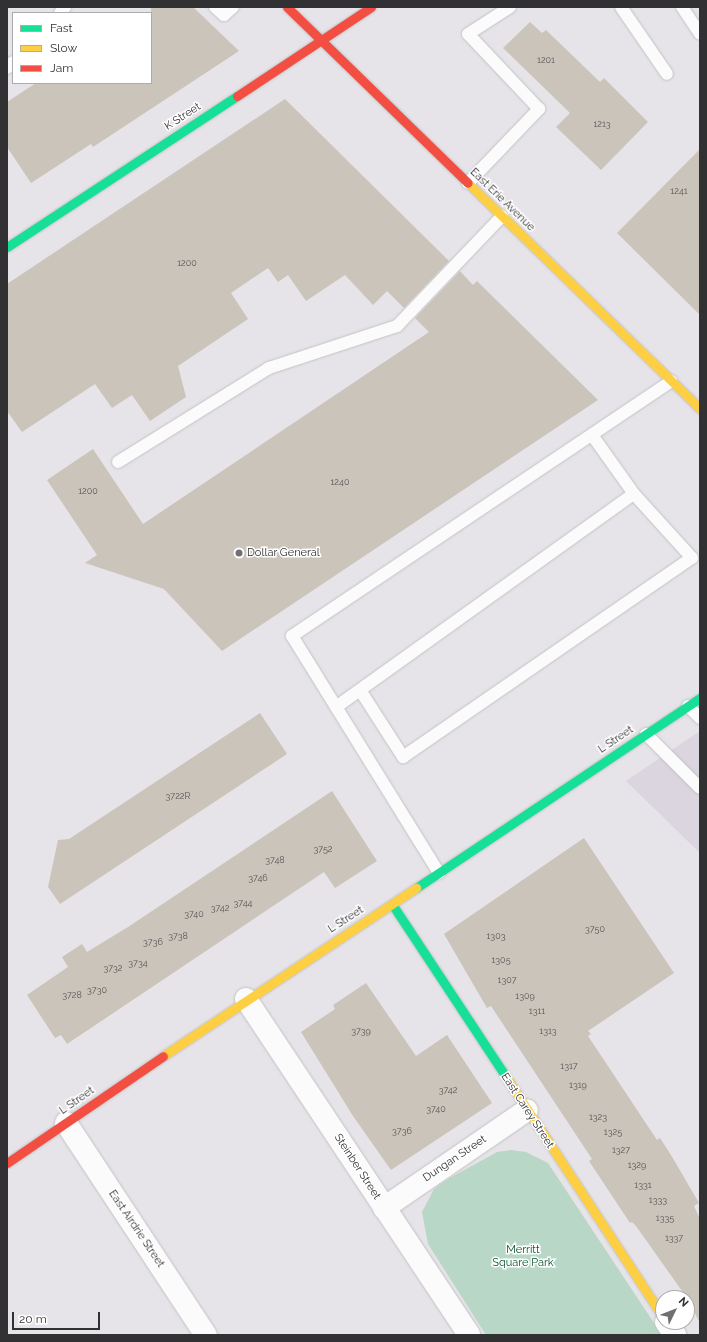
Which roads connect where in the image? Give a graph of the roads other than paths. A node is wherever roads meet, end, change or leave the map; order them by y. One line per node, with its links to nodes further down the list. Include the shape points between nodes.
1 (215, 7): 2 (lane, via 224,15)
2 (233, 7)
3 (287, 7): 9 (street, East Erie Avenue)
4 (371, 7): 9 (street, K Street)
5 (510, 7): 11 (lane, via 468,34 539,109)
6 (621, 7): 10 (lane)
7 (682, 7): 8 (lane)
8 (700, 34)
9 (321, 41): 11 (street, East Erie Avenue); 13 (street, K Street)
10 (667, 74)
11 (468, 183): 12 (street, East Erie Avenue)
12 (502, 216): 14 (street, East Erie Avenue); 17 (lane, via 397,326 269,368)
13 (7, 247)
14 (671, 381): 15 (street, East Erie Avenue); 16 (lane)
15 (700, 409)
16 (592, 435): 18 (lane); 21 (lane, via 292,636)
17 (118, 462)
18 (634, 494): 19 (lane); 19 (lane, via 692,558 403,757)
19 (360, 690): 21 (lane)
20 (700, 698): 22 (street, L Street)
21 (336, 706): 26 (lane)
22 (688, 706): 23 (lane); 24 (street, L Street)
23 (700, 718)
24 (646, 734): 25 (lane); 26 (street, L Street)
25 (700, 788)
26 (439, 873): 27 (street, L Street)
27 (392, 904): 28 (street, L Street); 29 (street, East Carey Street)
28 (246, 999): 30 (street, L Street); 32 (street, Steinber Street)
29 (526, 1110): 32 (street, Dungan Street); 33 (street, East Carey Street)
30 (66, 1123): 31 (street, L Street); 34 (street, East Airdrie Street)
31 (7, 1163)
32 (384, 1208): 35 (street, Steinber Street)
33 (655, 1305)
34 (206, 1335)
35 (469, 1335)

